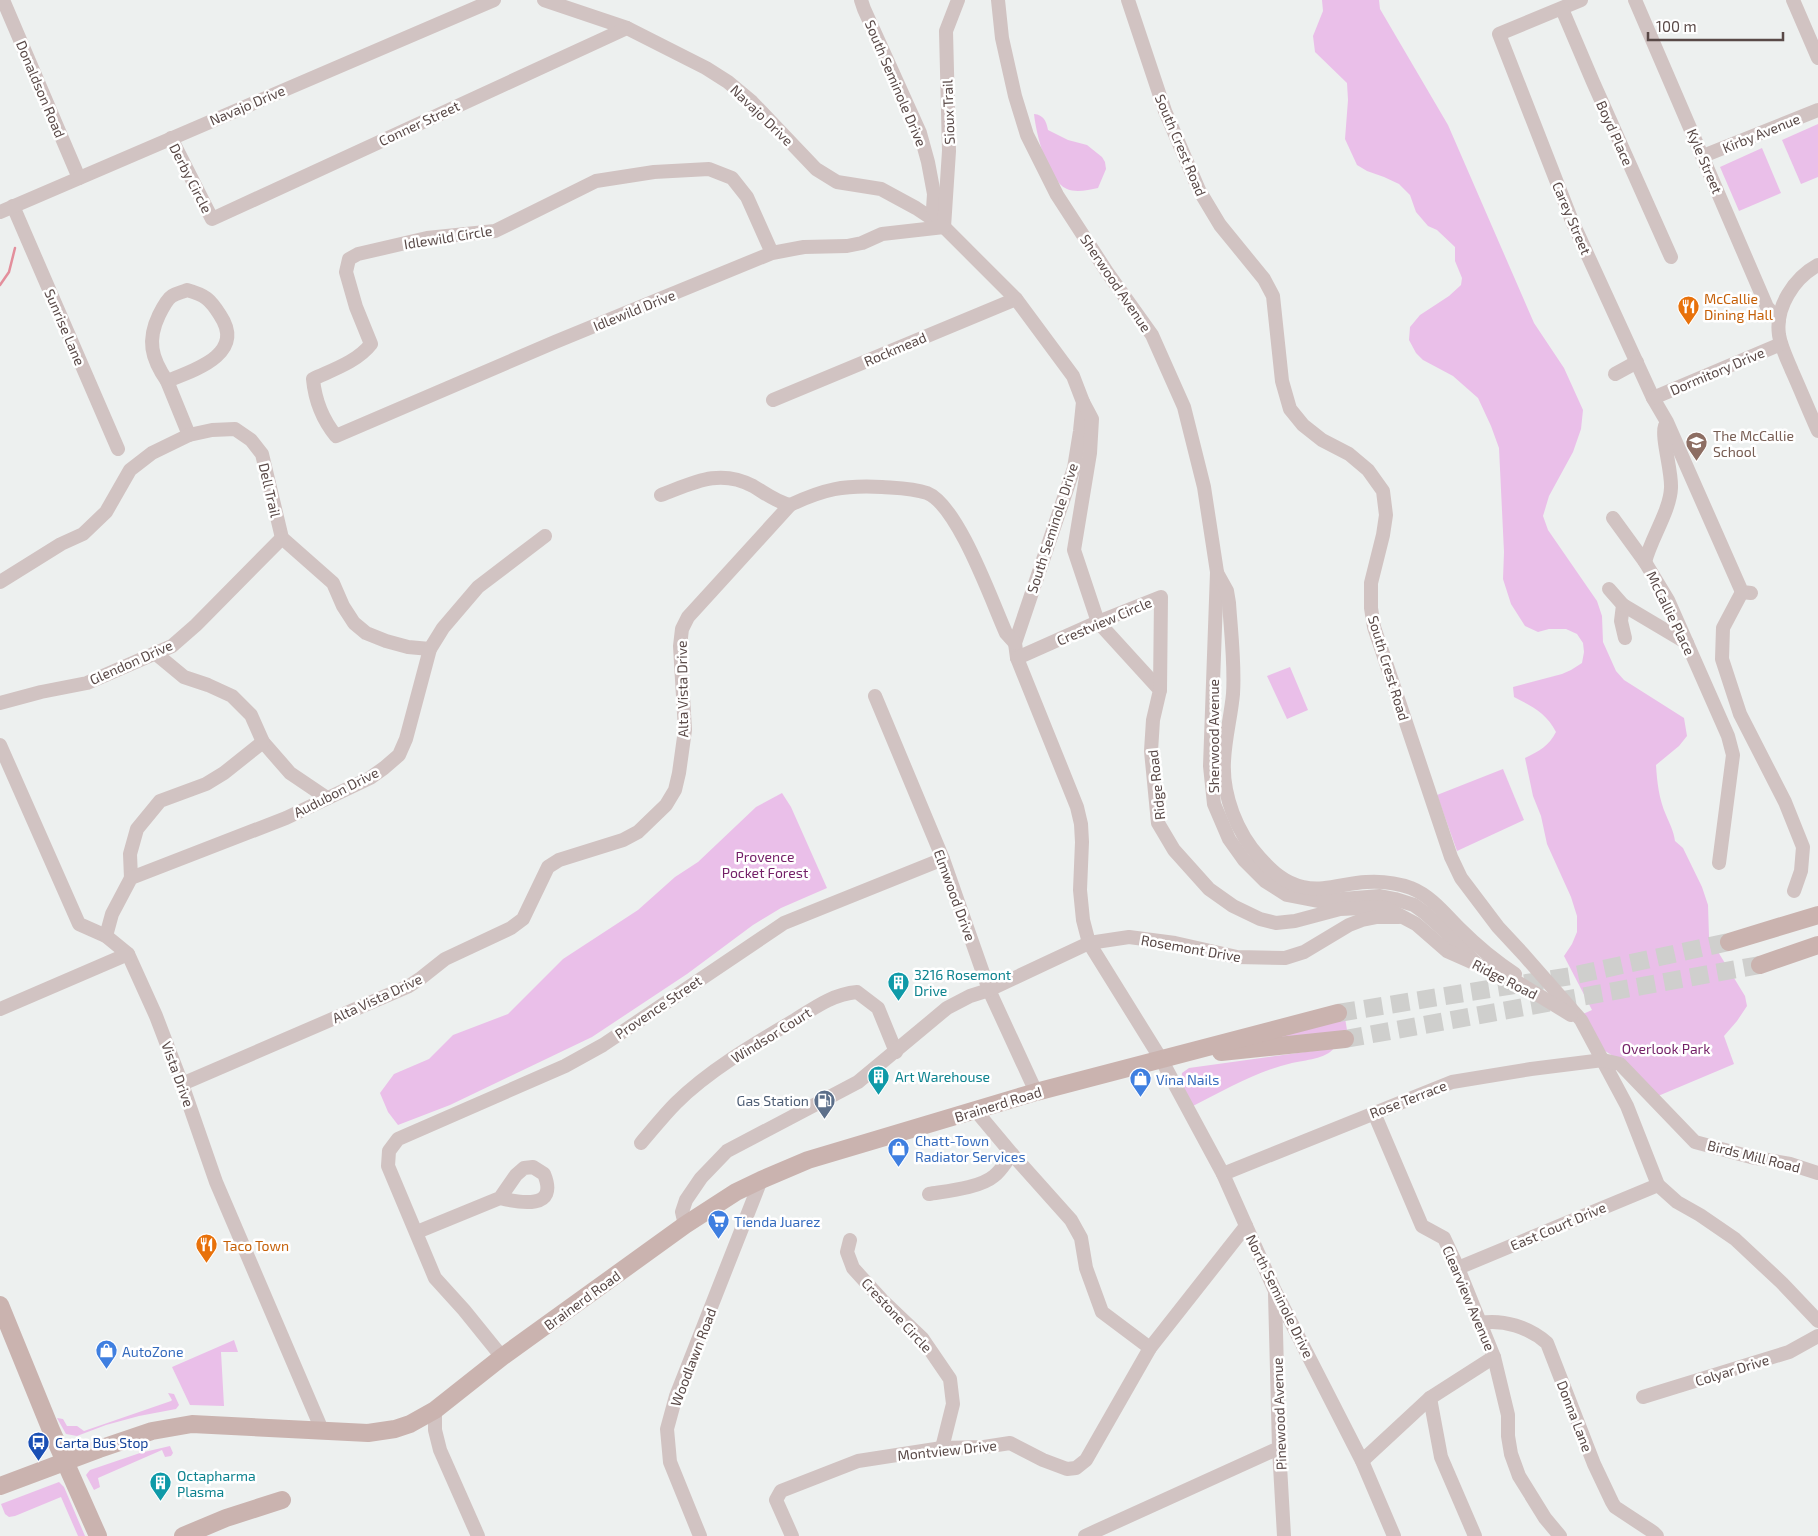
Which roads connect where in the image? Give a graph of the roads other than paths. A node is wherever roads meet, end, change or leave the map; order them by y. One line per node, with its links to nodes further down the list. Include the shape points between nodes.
1 (3, 0): 17 (street, Donaldson Road)
2 (494, 0): 15 (street, Navajo Drive)
3 (544, 0): 12 (street, Navajo Drive)
4 (861, 0): 20 (street, South Seminole Drive, via 920,133 934,194 933,209)
5 (958, 0): 20 (street, Sioux Trail, via 946,31 949,152)
6 (998, 0): 44 (street, Sherwood Avenue, via 1002,38 1027,135 1057,195 1152,335 1184,407 1204,487)
7 (1128, 0): 80 (street, South Crest Road, via 1164,111 1199,190 1220,225 1259,272 1273,296 1282,381 1290,409 1322,440 1368,470 1383,491 1386,515 1371,583 1374,627 1460,878 1498,927)
8 (1580, 0): 11 (street)
9 (1635, 0): 16 (street, Kyle Street)
10 (1793, 0): 13 (street)
11 (1562, 9): 22 (street, Boyd Place); 27 (street, Carey Street, via 1499,34 1572,221)
12 (627, 28): 19 (street, Conner Street); 20 (street, Navajo Drive, via 728,82 752,102 816,169 837,182 881,189)
13 (1818, 58)
14 (1818, 110): 16 (street, Kirby Avenue)
15 (171, 138): 17 (street, Navajo Drive); 19 (street, Derby Circle)
16 (1703, 156): 25 (street, Kyle Street, via 1767,307)
17 (79, 178): 18 (street, Navajo Drive)
18 (6, 209): 37 (street, Sunrise Lane)
19 (212, 219)
20 (944, 227): 21 (street, Idlewild Drive, via 882,234 847,246 804,247); 24 (street, South Seminole Drive)
21 (772, 253): 36 (street, Idlewild Drive); 36 (street, Idlewild Circle, via 747,197 732,178 709,169 654,172 596,181 494,231 427,238 358,254 349,259 346,272 371,344 353,360 313,379 314,392 326,424)
22 (1671, 257)
23 (1818, 265): 25 (street, via 1794,285)
24 (1016, 299): 31 (street, Rockmead); 32 (street, South Seminole Drive, via 1072,376)
25 (1779, 320): 26 (street)
26 (1781, 344): 30 (street, Dormitory Drive); 34 (street)
27 (1637, 362): 28 (street); 30 (street, Carey Street)
28 (1615, 374)
29 (167, 380): 29 (street, via 210,362 222,351 227,336 224,321 202,294 187,290 172,296 154,325 151,347); 35 (street)
30 (1653, 398): 33 (street)
31 (773, 400)
32 (1083, 402): 48 (street, via 1092,419 1090,453 1074,550); 50 (street, South Seminole Drive, via 1074,468)
33 (1666, 422): 43 (street, via 1663,432 1671,487); 58 (street, via 1747,593 1723,628 1722,659)
34 (1818, 431)
35 (189, 435): 42 (street, Dell Trail, via 235,429 251,440 262,454); 45 (street, Dell Trail, via 152,453 130,470 106,512 83,534 60,544)
36 (336, 436)
37 (118, 449)
38 (661, 495): 39 (street, via 705,478 721,477 739,480)
39 (790, 505): 50 (street, Alta Vista Drive, via 829,489 850,487 906,488 928,494 951,515 1006,633); 85 (street, Alta Vista Drive, via 688,617 682,628 680,646 685,730 679,773 675,790 666,805 650,821 623,840 559,860 548,867 523,919 511,928 445,959 409,986)
40 (1613, 518): 43 (street, McCallie Place)
41 (545, 536): 52 (street, Audubon Drive, via 478,587 443,628)
42 (282, 538): 52 (street, via 332,583 354,623 366,633 408,647); 53 (street, Glendon Drive, via 196,625 172,646)
43 (1645, 562): 51 (street, McCallie Place, via 1668,600)
44 (1217, 572): 74 (street, Sherwood Avenue, via 1212,793 1236,850 1265,881 1287,895 1318,901 1380,896 1414,905); 77 (street, Sherwood Avenue, via 1227,591 1230,613 1233,693 1224,763 1227,792 1239,830 1252,849 1274,873 1303,887 1367,882 1412,888 1437,905 1495,960)
45 (0, 582)
46 (1609, 589): 47 (street)
47 (1623, 605): 49 (street, via 1621,620); 51 (street)
48 (1098, 622): 54 (street, Crestview Circle); 55 (street); 55 (street, Crestview Circle, via 1161,597)
49 (1625, 638)
50 (1015, 643): 54 (street, South Seminole Drive)
51 (1687, 643): 59 (street, McCallie Place)
52 (430, 649): 62 (street, Audubon Drive, via 399,755 370,778)
53 (155, 653): 57 (street, Glendon Drive, via 87,683); 60 (street, via 184,677 232,696 251,716)
54 (1017, 658): 71 (street, South Seminole Drive, via 1077,807 1082,842 1080,890)
55 (1160, 690): 68 (street, Ridge Road, via 1152,720 1151,751 1158,823 1174,850 1209,889 1260,920 1276,923 1340,909 1384,907)
56 (875, 696): 63 (street, Elmwood Drive)
57 (0, 703)
58 (1740, 714): 59 (street); 66 (street, via 1785,802 1803,847 1801,871)
59 (1718, 715): 64 (street, McCallie Place, via 1733,755)
60 (263, 742): 62 (street, via 290,773); 65 (street, via 206,784 160,801 137,829 130,854)
61 (0, 745): 69 (street, Vista Drive, via 79,924)
62 (327, 798): 65 (street, Audubon Drive, via 286,818)
63 (942, 859): 76 (street, Elmwood Drive); 99 (street, Provence Street, via 784,922 603,1045 565,1066 398,1139 389,1151 388,1166)
64 (1719, 863)
65 (131, 878): 69 (street, via 112,914)
66 (1794, 891)
67 (1818, 915): 70 (main road)
68 (1405, 918): 71 (street, Rosemont Drive, via 1392,916 1362,920 1304,952 1285,958 1236,957 1175,943 1129,937); 74 (street, Ridge Road, via 1447,950)
69 (106, 936): 73 (street, Vista Drive)
70 (1729, 942)
71 (1089, 944): 76 (street, Rosemont Drive); 83 (street, South Seminole Drive)
72 (1818, 945): 75 (main road)
73 (128, 954): 78 (street); 85 (street, Vista Drive)
74 (1477, 964): 77 (street, Ridge Road)
75 (1760, 965)
76 (989, 990): 82 (street, Rosemont Drive, via 942,1011); 86 (street, Elmwood Drive)
77 (1537, 994): 80 (street, Ridge Road)
78 (0, 1009)
79 (1338, 1013): 83 (main road, Brainerd Road)
80 (1581, 1020): 84 (street, South Crest Road)
81 (1345, 1039): 83 (main road, Brainerd Road)
82 (896, 1052): 89 (street, Windsor Court, via 878,1008 856,992 845,993 822,1003 753,1045 701,1082 677,1102); 97 (street, Rosemont Drive, via 858,1082 727,1150 686,1200 682,1212)
83 (1161, 1059): 86 (main road, Brainerd Road); 92 (street, North Seminole Drive)
84 (1603, 1060): 88 (street, Rose Terrace, via 1451,1082); 91 (street, Birds Mill Road, via 1620,1064 1695,1142); 94 (street, South Crest Road, via 1627,1106)
85 (182, 1084): 113 (street, Vista Drive, via 216,1182)
86 (1036, 1092): 87 (main road, Brainerd Road)
87 (976, 1111): 90 (street); 93 (main road, Brainerd Road, via 808,1160)
88 (1374, 1113): 92 (street, Rose Terrace); 101 (street, Clearview Avenue, via 1422,1226 1444,1238)
89 (641, 1143)
90 (1012, 1154): 95 (street, via 992,1178 976,1185); 107 (street, via 1071,1220 1081,1238 1086,1268 1102,1312)
91 (1818, 1173)
92 (1223, 1174): 98 (street, North Seminole Drive)
93 (761, 1180): 97 (main road, Brainerd Road); 123 (street, Woodlawn Road, via 676,1396 667,1429 670,1462)
94 (1658, 1185): 101 (street, East Court Drive); 104 (street, via 1677,1202 1735,1239)
95 (929, 1194)
96 (500, 1198): 99 (street)
97 (685, 1225): 108 (main road, Brainerd Road)
98 (1246, 1226): 102 (street, North Seminole Drive); 107 (street, Montview Drive)
99 (417, 1232): 108 (street, via 435,1278)
100 (850, 1240): 114 (street, Crestone Circle, via 847,1252 853,1268 922,1338 950,1379 953,1404)
101 (1458, 1268): 105 (street, Clearview Avenue)
102 (1275, 1291): 115 (street, Pinewood Avenue); 117 (street, North Seminole Drive)
103 (0, 1305): 116 (main road)
104 (1818, 1321)
105 (1480, 1322): 109 (street, Clearview Avenue); 130 (street, Donna Lane, via 1525,1328 1546,1343 1612,1502)
106 (1818, 1336): 111 (street, Colyar Drive, via 1789,1352)
107 (1150, 1348): 114 (street, Montview Drive, via 1086,1460 1076,1468 1067,1469 1010,1444)
108 (502, 1357): 112 (main road, Brainerd Road)
109 (1494, 1357): 110 (street); 129 (street, Clearview Avenue, via 1508,1415 1511,1454 1519,1476)
110 (1430, 1398): 117 (street); 128 (street, via 1441,1457)
111 (1643, 1398)
112 (435, 1410): 113 (main road, Brainerd Road, via 395,1429 368,1433); 122 (street, via 440,1450)
113 (322, 1430): 116 (main road, Brainerd Road, via 192,1424 152,1432)
114 (942, 1448): 124 (street, Montview Drive, via 858,1461 781,1491 776,1500)
115 (1279, 1448): 125 (street); 126 (street, Pinewood Avenue)
116 (66, 1461): 118 (main road, Brainerd Road); 120 (main road)
117 (1362, 1461): 127 (street, North Seminole Drive)
118 (0, 1486)
119 (282, 1500): 121 (main road)
120 (98, 1536)
121 (183, 1536)
122 (478, 1536)
123 (700, 1536)
124 (792, 1536)
125 (1085, 1536)
126 (1284, 1536)
127 (1394, 1536)
128 (1475, 1536)
129 (1560, 1536)
130 (1657, 1536)

